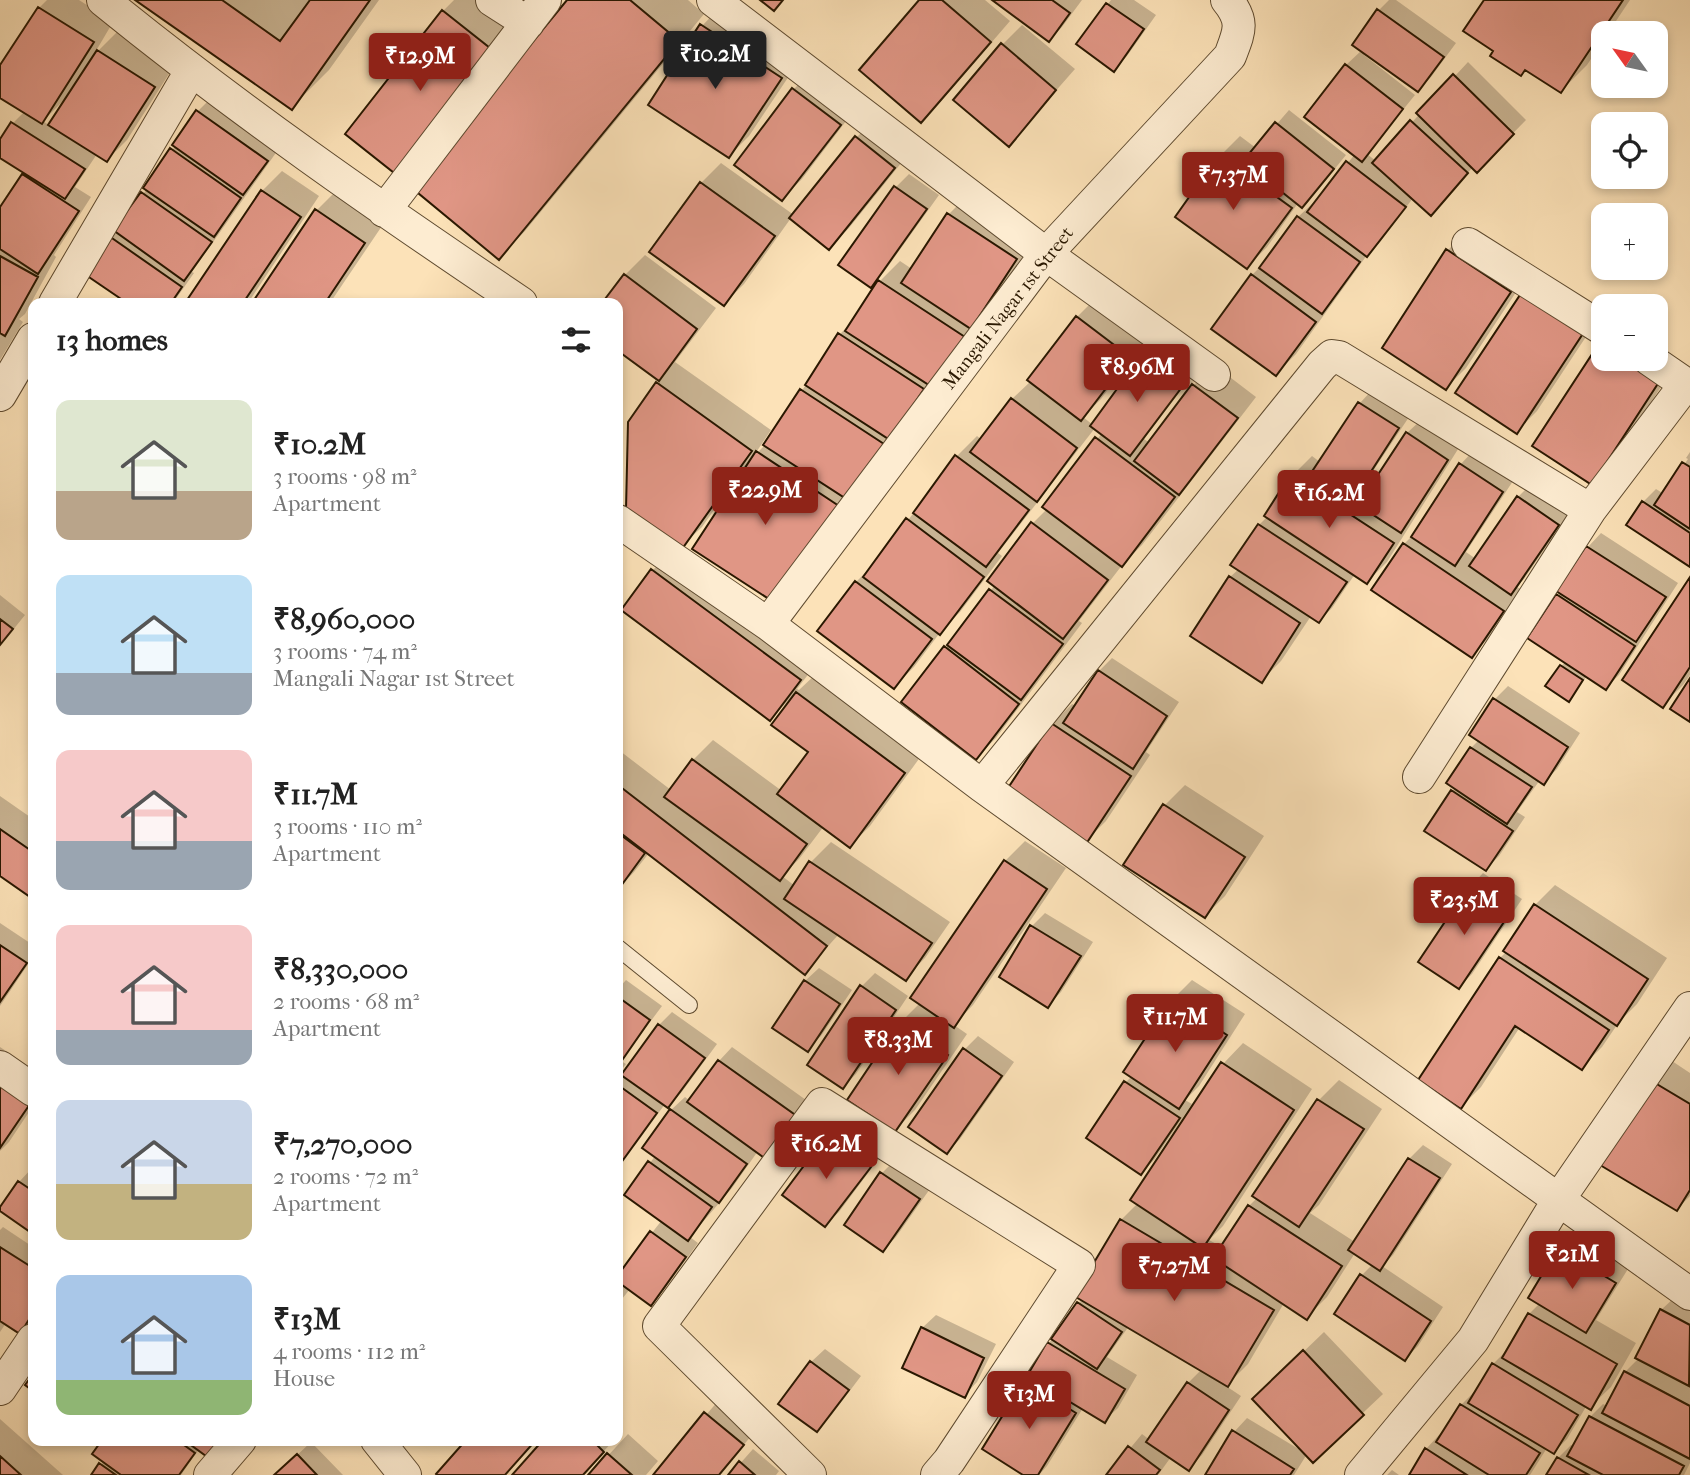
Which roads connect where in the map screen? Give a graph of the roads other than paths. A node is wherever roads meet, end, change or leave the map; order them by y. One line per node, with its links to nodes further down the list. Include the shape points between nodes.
1 (103, 0): 6 (street)
2 (492, 0): 5 (street)
3 (713, 0): 9 (street)
4 (1227, 0): 9 (street, Mangali Nagar 1st Street, via 1237,12 1240,30 1230,56)
5 (537, 11): 7 (street)
6 (191, 71): 7 (street); 10 (street)
7 (384, 211): 11 (street)
8 (1468, 244): 12 (street)
9 (1046, 254): 15 (street); 19 (street, Mangali Nagar 1st Street)
10 (58, 298)
11 (514, 298)
12 (1591, 321)
13 (28, 347): 16 (street)
14 (1667, 371): 17 (street, via 1681,380 1679,393)
15 (1214, 375)
16 (0, 395)
17 (1590, 510): 20 (street); 21 (street, via 1332,356)
18 (623, 524): 19 (street)
19 (768, 624): 21 (street)
20 (1419, 777)
21 (982, 786): 27 (street)
22 (623, 952): 23 (lane)
23 (689, 1005)
24 (1690, 1009): 27 (street)
25 (0, 1067): 26 (street)
26 (28, 1087)
27 (1559, 1199): 28 (street); 37 (street, via 1473,1340)
28 (1690, 1294)
29 (28, 1347): 30 (street)
30 (0, 1389)
31 (235, 1446): 34 (street)
32 (382, 1446): 35 (street)
33 (953, 1470): 36 (street, via 1079,1265 822,1104 659,1326)
34 (209, 1475)
35 (405, 1475)
36 (810, 1475)
37 (1361, 1475)

